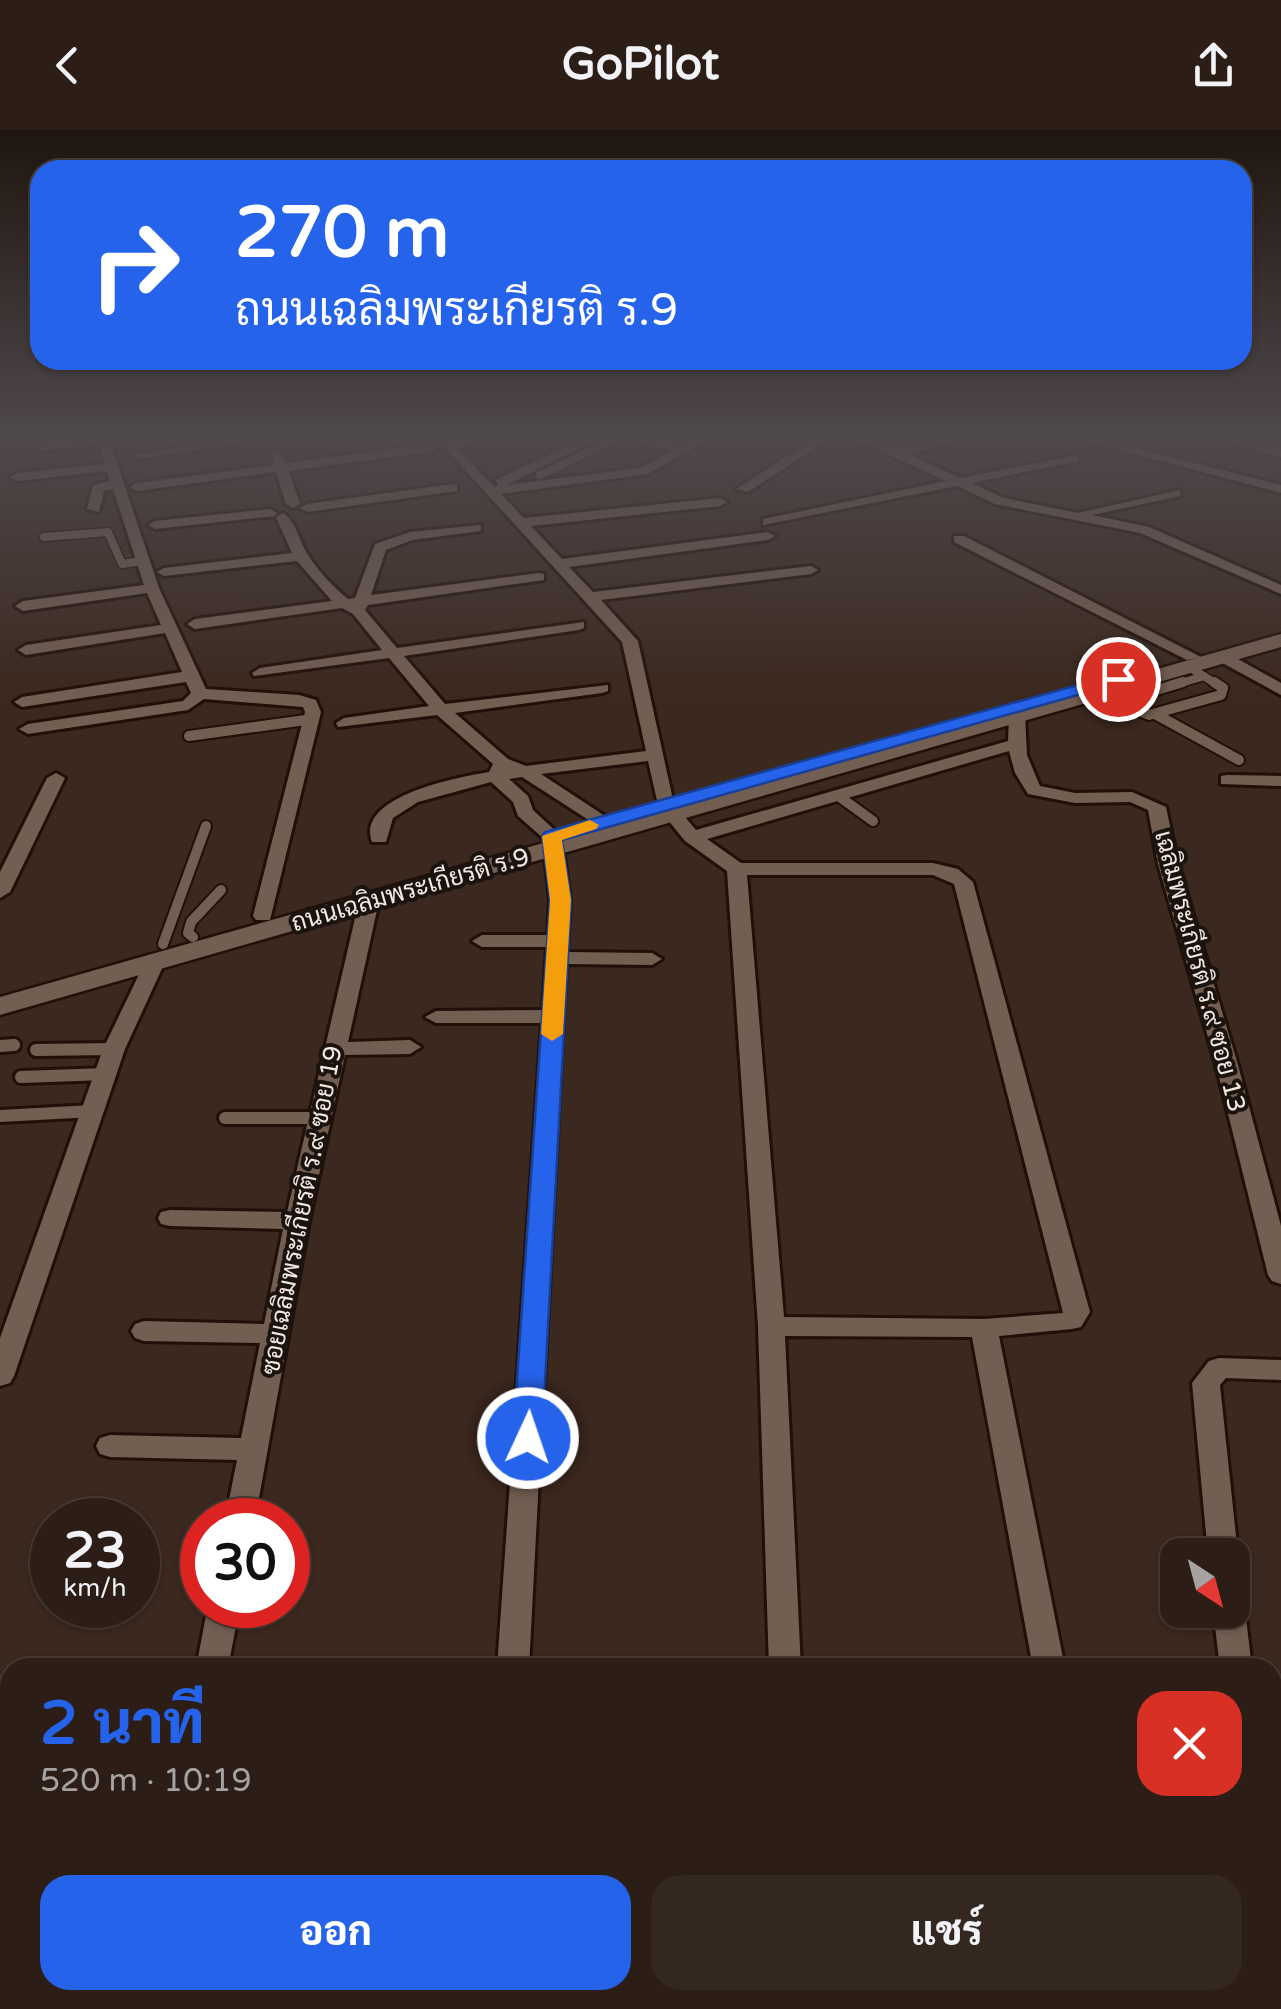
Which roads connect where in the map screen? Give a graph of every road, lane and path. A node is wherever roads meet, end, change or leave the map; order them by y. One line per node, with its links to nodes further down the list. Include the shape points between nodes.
1 (520, 523): 13 (street)
2 (130, 524): 12 (street)
3 (167, 524): 7 (street)
4 (292, 524): 11 (street)
5 (789, 524): 13 (street)
6 (1115, 524): 18 (street)
7 (155, 525)
8 (476, 528): 21 (street, via 380,547)
9 (44, 537): 12 (lane, via 108,532 122,564)
10 (959, 538): 31 (street)
11 (300, 556): 15 (street); 20 (street)
12 (142, 561): 17 (street)
13 (558, 564): 19 (street)
14 (811, 570): 19 (street)
15 (164, 572)
16 (539, 578): 21 (street)
17 (152, 588): 22 (street); 25 (street)
18 (1281, 590)
19 (592, 597): 47 (street, via 630,641)
20 (341, 603): 21 (street); 23 (street)
21 (361, 605): 29 (street)
22 (23, 606)
23 (195, 624)
24 (579, 625): 29 (street)
25 (169, 628): 28 (street); 33 (street)
26 (1281, 632): 31 (main road, ถนนเฉลิมพระเกียรติ ร.9)
27 (1281, 640): 30 (main road, ถนนเฉลิมพระเกียรติ ร.9)
28 (26, 650)
29 (390, 652): 32 (street); 39 (street)
30 (1223, 657): 31 (main road, ถนนเฉลิมพระเกียรติ ร.9); 35 (street)
31 (1191, 665): 37 (main road, ถนนเฉลิมพระเกียรติ ร.9); 40 (lane, via 1222,688 1221,695)
32 (260, 673)
33 (191, 676): 36 (street); 38 (street)
34 (602, 688): 39 (street)
35 (1281, 690)
36 (200, 694): 42 (street, via 300,700 310,704); 44 (street, via 188,705)
37 (1100, 694): 40 (lane); 41 (main road, ถนนเฉลิมพระเกียรติ ร.9); 55 (main road, ถนนเฉลิมพระเกียรติ ร.9)
38 (22, 702)
39 (440, 709): 43 (street); 49 (street)
40 (1157, 715): 48 (lane)
41 (1017, 716): 46 (street, เฉลิมพระเกียรติ ร.๙ ซอย 13); 55 (main road, ถนนเฉลิมพระเกียรติ ร.9)
42 (313, 719): 45 (lane); 66 (street)
43 (344, 723)
44 (28, 729)
45 (189, 736)
46 (1015, 744): 54 (street); 90 (street, เฉลิมพระเกียรติ ร.๙ ซอย 13, via 1034,790 1132,797 1156,807)
47 (654, 755): 50 (street); 55 (street)
48 (1240, 760)
49 (499, 770): 50 (street); 60 (street, via 402,804 388,812); 61 (street)
50 (526, 772): 57 (street)
51 (56, 778): 64 (street)
52 (1227, 780): 53 (street)
53 (1281, 781)
54 (837, 795): 56 (lane); 59 (street)
55 (670, 809): 57 (main road, ถนนเฉลิมพระเกียรติ ร.9); 59 (street); 61 (main road, ถนนเฉลิมพระเกียรติ ร.9)
56 (872, 821)
57 (601, 822): 61 (main road, ถนนเฉลิมพระเกียรติ ร.9)
58 (206, 826): 70 (lane)
59 (692, 837): 62 (street)
60 (378, 838)
61 (552, 843): 65 (main road, ถนนเฉลิมพระเกียรติ ร.9); 66 (main road, ถนนเฉลิมพระเกียรติ ร.9); 69 (street, via 560,900)
62 (737, 869): 91 (street); 92 (street, via 932,870 963,882 1077,1312 1060,1324)
63 (221, 890): 67 (lane, via 191,922)
64 (0, 892)
65 (368, 901): 70 (main road, ถนนเฉลิมพระเกียรติ ร.9); 80 (street, ซอยเฉลิมพระเกียรติ ร.๙ ซอย 19)
66 (263, 916): 67 (main road, ถนนเฉลิมพระเกียรติ ร.9)
67 (193, 936): 70 (main road, ถนนเฉลิมพระเกียรติ ร.9)
68 (482, 941): 69 (street)
69 (557, 950): 71 (street); 74 (street)
70 (159, 953): 72 (main road, ถนนเฉลิมพระเกียรติ ร.9); 73 (main road, ถนนเฉลิมพระเกียรติ ร.9); 79 (street)
71 (652, 959)
72 (0, 992)
73 (0, 1006)
74 (553, 1016): 75 (street); 104 (street)
75 (436, 1017)
76 (0, 1046): 77 (lane)
77 (14, 1046)
78 (410, 1047): 80 (street)
79 (114, 1049): 81 (lane); 82 (street)
80 (333, 1049): 87 (street, ซอยเฉลิมพระเกียรติ ร.๙ ซอย 19)
81 (36, 1050)
82 (106, 1074): 83 (lane); 84 (street)
83 (21, 1077)
84 (92, 1112): 85 (lane); 96 (street)
85 (0, 1116)
86 (225, 1118): 87 (lane)
87 (320, 1118): 89 (street, ซอยเฉลิมพระเกียรติ ร.๙ ซอย 19)
88 (170, 1218): 89 (street)
89 (297, 1220): 94 (street, ซอยเฉลิมพระเกียรติ ร.๙ ซอย 19)
90 (1281, 1275)
91 (771, 1326): 92 (street); 105 (street)
92 (984, 1328): 106 (street)
93 (144, 1331): 94 (street)
94 (275, 1334): 98 (street, ซอยเฉลิมพระเกียรติ ร.๙ ซอย 19)
95 (1281, 1370): 100 (street, via 1219,1368 1206,1383)
96 (0, 1376)
97 (110, 1446): 98 (street)
98 (254, 1449): 99 (street, ซอยเฉลิมพระเกียรติ ร.๙ ซอย 19)
99 (244, 1498)
100 (1221, 1538)
101 (220, 1628): 103 (street)
102 (1231, 1628): 107 (street)
103 (214, 1658)
104 (515, 1658)
105 (785, 1658)
106 (1047, 1658)
107 (1235, 1658)

